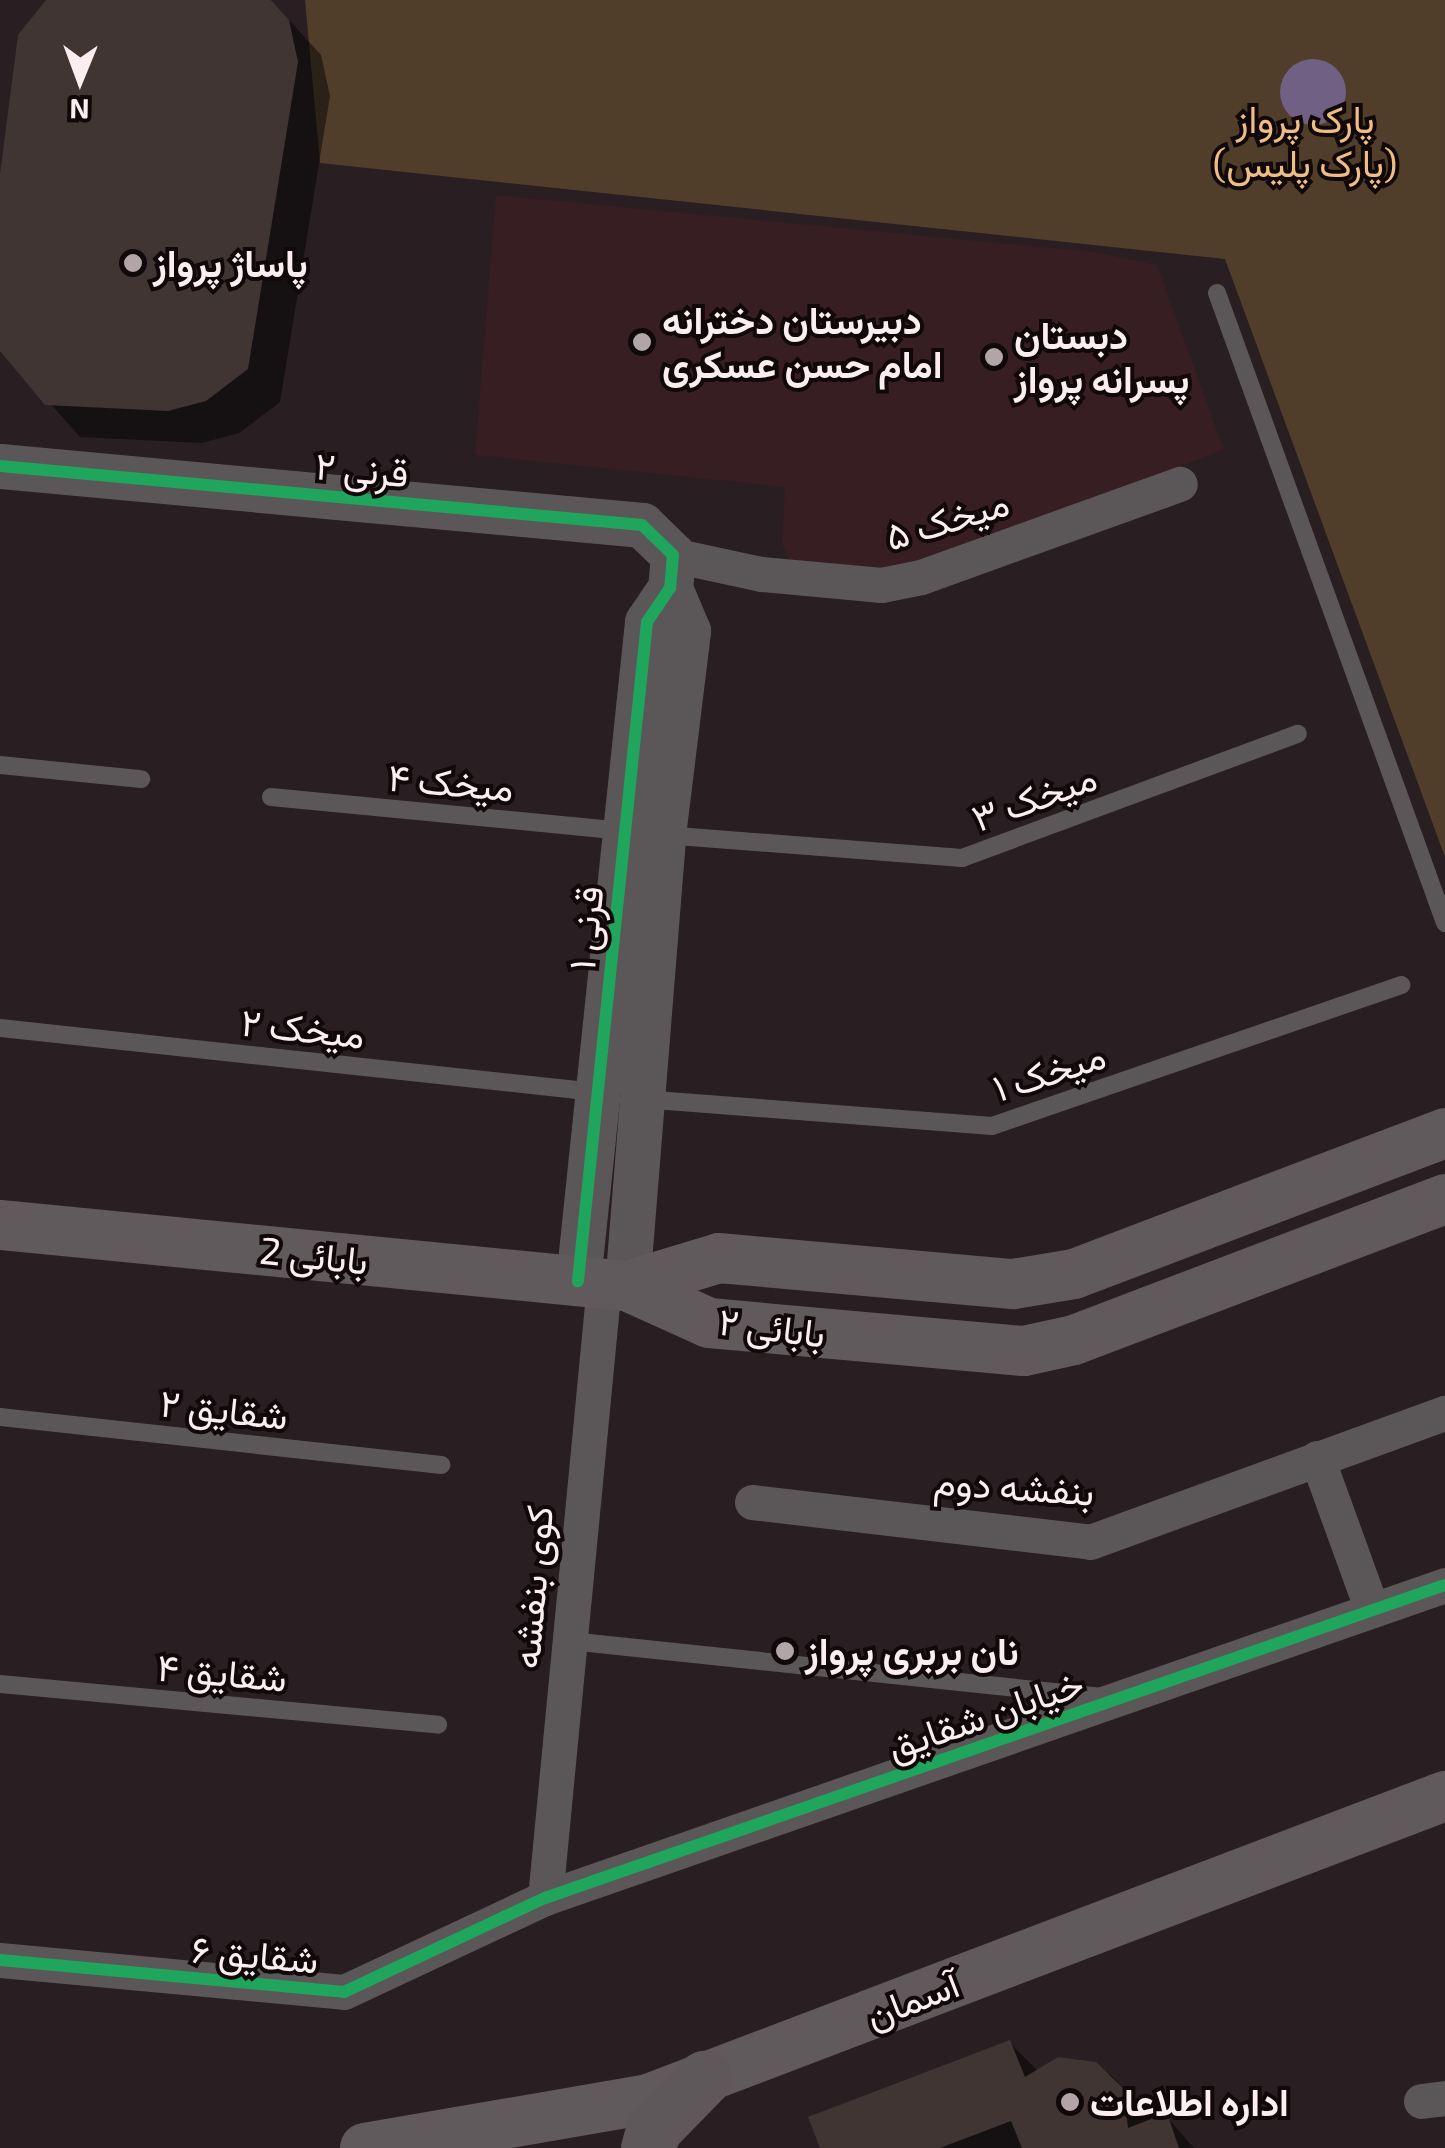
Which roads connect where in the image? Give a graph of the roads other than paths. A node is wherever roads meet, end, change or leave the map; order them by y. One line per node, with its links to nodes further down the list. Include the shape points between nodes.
1 (1217, 293): 10 (lane)
2 (0, 466): 4 (street, قرنی ۲, via 642,525)
3 (1180, 484): 4 (street, میخک ۵, via 921,577 881,584)
4 (671, 571): 9 (street, قرنی ۱, via 688,632)
5 (1298, 734): 9 (lane, میخک ۳, via 962,858)
6 (0, 765): 7 (lane)
7 (140, 779)
8 (270, 798): 9 (lane, میخک ۴)
9 (644, 833): 13 (street, قرنی ۱)
10 (1445, 923)
11 (1401, 985): 13 (lane, میخک ۱, via 992,1126)
12 (0, 1028): 13 (lane, میخک ۲)
13 (620, 1096): 17 (street, قرنی ۱)
14 (1445, 1134): 17 (main road, بابائی ۲, via 1074,1274 1012,1284 719,1258)
15 (1445, 1199): 17 (main road, بابائی ۲, via 1074,1340 1024,1351 709,1322)
16 (0, 1224): 17 (main road, بابائی 2)
17 (603, 1284): 25 (street, کوی بنفشه)
18 (1445, 1413): 20 (street, بنفشه دوم)
19 (0, 1417): 21 (lane, شقایق ۲)
20 (1317, 1458): 22 (street, بنفشه دوم, via 1090,1542); 24 (street)
21 (441, 1465)
22 (752, 1502)
23 (1445, 1585): 24 (street, خیابان شقایق)
24 (1372, 1610): 27 (street, خیابان شقایق)
25 (570, 1641): 27 (lane); 30 (street, کوی بنفشه)
26 (0, 1684): 28 (lane, شقایق ۴)
27 (1121, 1699): 30 (street, خیابان شقایق)
28 (438, 1725)
29 (1445, 1796): 32 (main road, آسمان)
30 (545, 1898): 31 (street, شقایق ۶, via 344,1992)
31 (0, 1960)
32 (704, 2078): 33 (main road, آسمان, via 648,2100); 34 (main road, via 653,2130)
33 (365, 2148)
34 (648, 2148)

